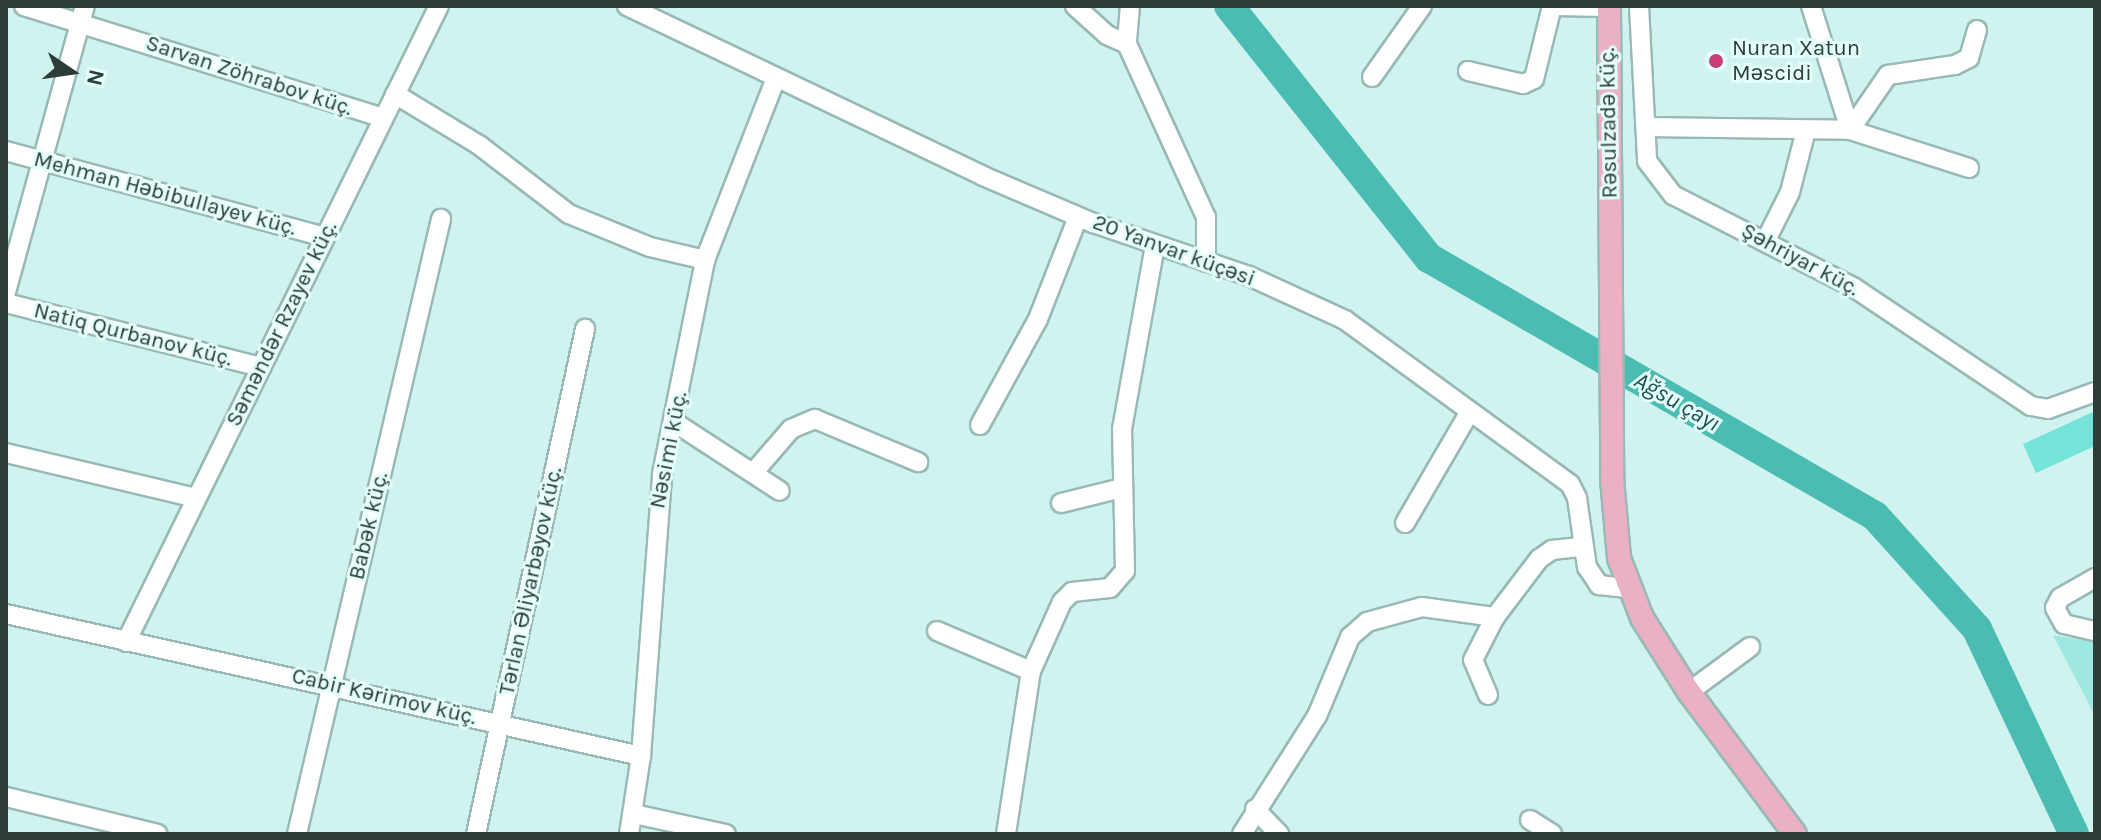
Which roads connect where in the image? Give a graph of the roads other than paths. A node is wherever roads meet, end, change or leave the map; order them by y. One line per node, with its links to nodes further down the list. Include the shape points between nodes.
1 (24, 6): 11 (street, Sarvan Zöhrabov küç.)
2 (439, 6): 17 (street, Səməndər Rzayev küç.)
3 (627, 6): 16 (street, 20 Yanvar küçəsi)
4 (1075, 6): 13 (street, via 1107,35)
5 (1130, 6): 13 (street)
6 (1422, 6): 15 (street)
7 (1552, 6): 8 (street); 14 (street, via 1534,79 1523,84)
8 (1609, 6): 50 (main road, Rəsulzadə küç., via 1612,479 1614,535)
9 (1639, 6): 19 (street, Şəhriyar küç.)
10 (1811, 6): 21 (street)
11 (83, 14): 18 (street, Sarvan Zöhrabov küç.); 23 (street)
12 (1977, 30): 21 (street, via 1969,58 1888,75)
13 (1127, 44): 31 (street, via 1206,217)
14 (1468, 71)
15 (1372, 77)
16 (775, 80): 25 (street, 20 Yanvar küçəsi); 30 (street, Nəsimi küç.)
17 (395, 94): 18 (street, Səməndər Rzayev küç.); 30 (street, via 479,145 569,214 650,247)
18 (383, 118): 27 (street, Səməndər Rzayev küç.)
19 (1646, 127): 20 (street); 28 (street, Şəhriyar küç., via 1647,161 1657,180)
20 (1806, 130): 21 (street); 28 (street, via 1790,192)
21 (1850, 130): 24 (street)
22 (6, 151): 23 (street, Mehman Həbibullayev küç.)
23 (42, 160): 27 (street, Mehman Həbibullayev küç.); 32 (street)
24 (1969, 168)
25 (1078, 217): 29 (street, 20 Yanvar küçəsi); 39 (street, via 1038,319)
26 (441, 219): 58 (street, Babək küç.)
27 (324, 237): 35 (street, Səməndər Rzayev küç.)
28 (1765, 242): 36 (street, Şəhriyar küç., via 1853,287 2031,406 2048,409)
29 (1155, 246): 31 (street, 20 Yanvar küçəsi); 43 (street, via 1122,429)
30 (705, 260): 38 (street, Nəsimi küç.)
31 (1206, 262): 37 (street, 20 Yanvar küçəsi, via 1345,320)
32 (6, 292)
33 (6, 303): 35 (street, Natiq Qurbanov küç.)
34 (585, 329): 61 (street, Tərlan Əliyarbəyov küç.)
35 (261, 367): 45 (street, Səməndər Rzayev küç.)
36 (2095, 392)
37 (1469, 413): 47 (street); 48 (street, 20 Yanvar küçəsi, via 1570,484 1577,498)
38 (674, 422): 42 (street); 62 (street, Nəsimi küç., via 654,531)
39 (980, 425)
40 (6, 453): 45 (street)
41 (918, 462): 42 (street, via 815,419 791,429)
42 (753, 473): 44 (street)
43 (1122, 488): 46 (street); 57 (street, via 1125,571 1119,583 1072,592)
44 (780, 491)
45 (196, 498): 55 (street, Səməndər Rzayev küç.)
46 (1061, 503)
47 (1405, 523)
48 (1580, 547): 50 (street, 20 Yanvar küçəsi, via 1599,585); 52 (street, via 1552,550 1539,559)
49 (2095, 578): 54 (street, via 2060,598 2055,608 2064,624)
50 (1627, 588): 59 (main road, Rəsulzadə küç.)
51 (6, 614): 55 (street, Cabir Kərimov küç.)
52 (1495, 617): 60 (street, via 1473,660); 64 (street, via 1422,607 1367,622 1350,637 1317,716)
53 (937, 631): 57 (street)
54 (2095, 631)
55 (126, 642): 58 (street, Cabir Kərimov küç.)
56 (1750, 647): 59 (street)
57 (1031, 671): 72 (street)
58 (333, 684): 61 (street, Cabir Kərimov küç.); 68 (street, Babək küç.)
59 (1689, 692): 76 (main road, Rəsulzadə küç.)
60 (1488, 695)
61 (500, 723): 62 (street, Cabir Kərimov küç.); 69 (street, Tərlan Əliyarbəyov küç.)
62 (641, 756): 65 (street, Nəsimi küç.)
63 (6, 797): 67 (street)
64 (1255, 809): 73 (street); 74 (street)
65 (634, 814): 70 (street, Nəsimi küç.); 71 (street)
66 (1530, 820): 75 (street)
67 (158, 834)
68 (297, 834)
69 (476, 834)
70 (629, 834)
71 (726, 834)
72 (1006, 834)
73 (1242, 834)
74 (1279, 834)
75 (1552, 834)
76 (1795, 834)

